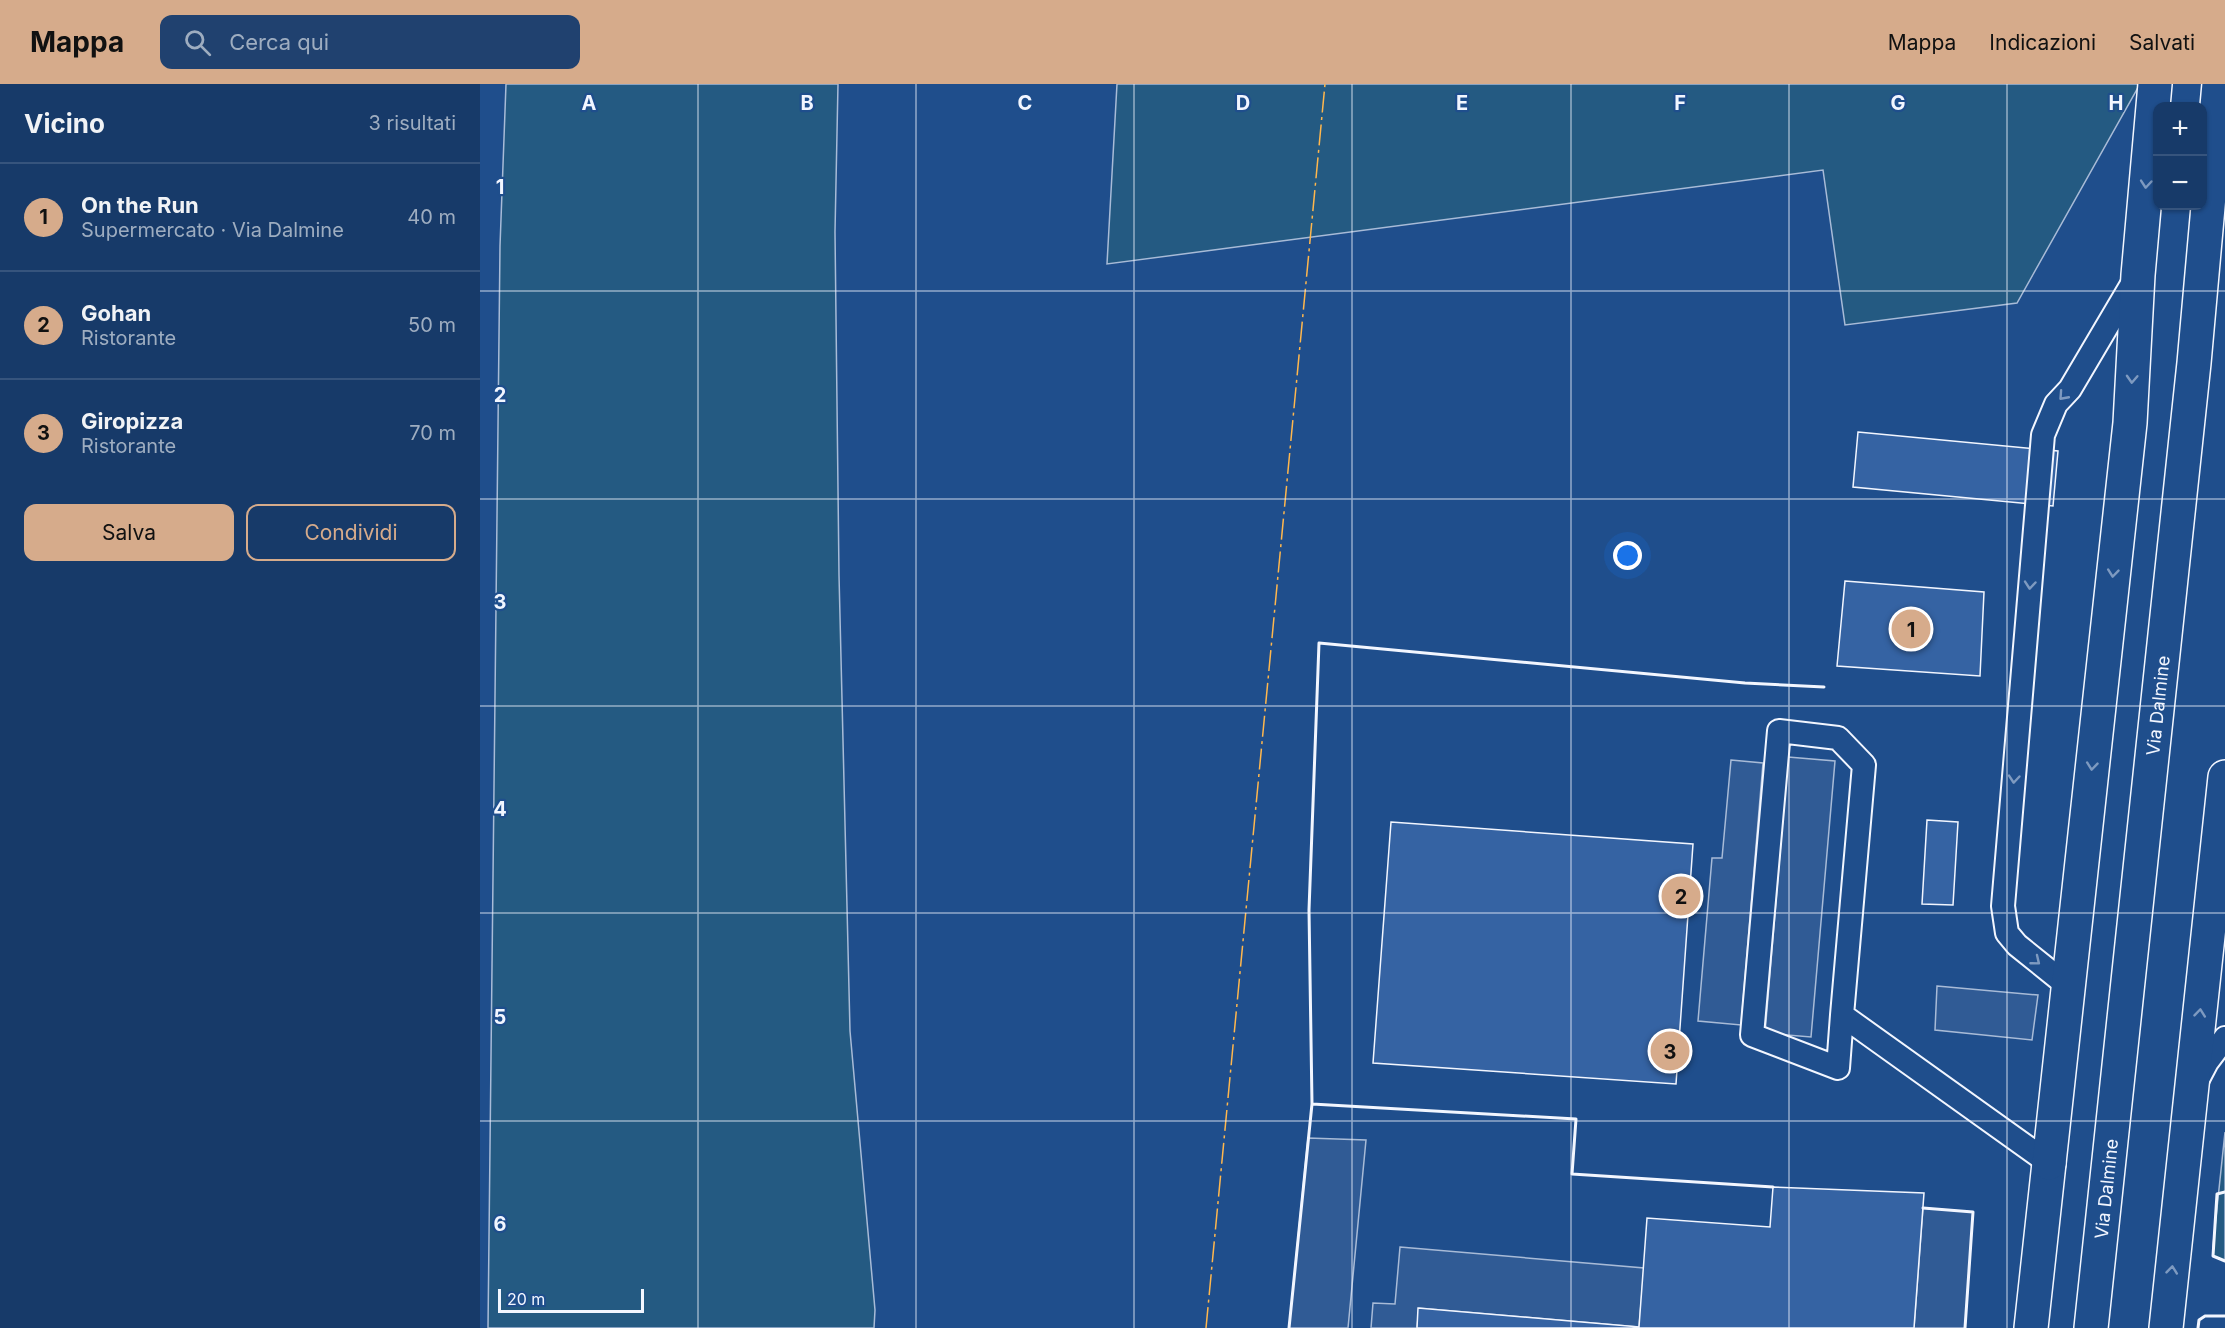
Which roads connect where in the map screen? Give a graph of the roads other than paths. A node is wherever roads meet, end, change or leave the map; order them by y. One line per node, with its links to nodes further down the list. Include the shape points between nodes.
1 (2155, 84): 3 (main road, one-way to 3)
2 (2219, 84): 11 (main road, Via Dalmine, via 2193,375)
3 (2138, 275): 5 (main road, one-way to 5, via 2130,423); 5 (lane, one-way to 5, via 2070,389 2056,404 2043,435 2003,906 2007,933)
4 (2225, 777): 8 (main road, one-way to 4)
5 (2068, 986): 9 (main road)
6 (1842, 1015): 6 (lane, via 1864,765 1838,738 1779,731 1752,1035 1838,1068); 9 (lane)
7 (2225, 1038): 8 (lane)
8 (2191, 1093): 12 (main road, one-way to 8)
9 (2049, 1163): 10 (main road)
10 (2031, 1328)
11 (2091, 1328)
12 (2166, 1328)

